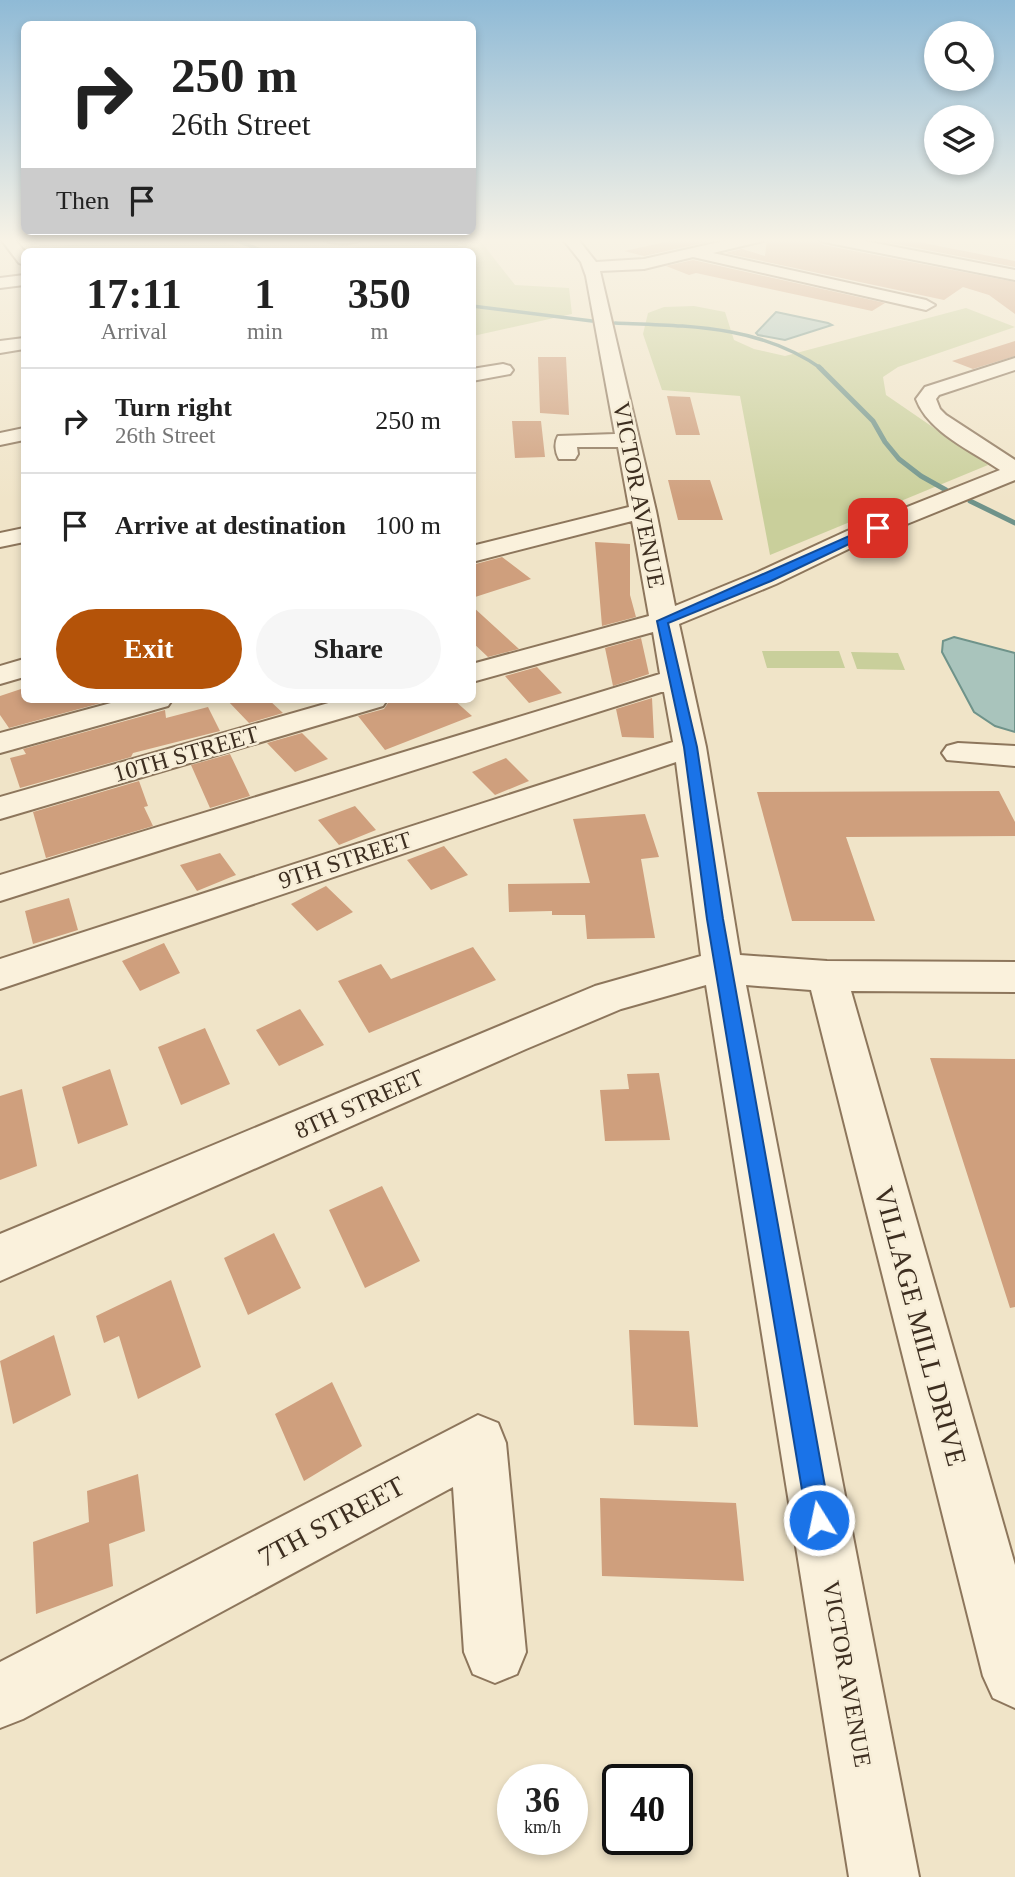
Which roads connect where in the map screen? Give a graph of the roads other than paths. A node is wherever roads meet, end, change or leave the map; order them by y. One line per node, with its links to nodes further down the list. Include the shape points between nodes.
1 (598, 326): 10 (street, VICTOR AVENUE)
2 (21, 344): 3 (street)
3 (0, 347)
4 (1015, 364): 11 (street, via 932,391 926,399 939,419)
5 (503, 370): 6 (street)
6 (476, 374)
7 (21, 435): 8 (street)
8 (0, 439)
9 (565, 439): 10 (street)
10 (629, 440): 12 (street, VICTOR AVENUE)
11 (1015, 471): 16 (street)
12 (644, 511): 15 (street); 16 (street, VICTOR AVENUE)
13 (21, 536): 14 (street)
14 (0, 540)
15 (476, 553)
16 (662, 621): 18 (street); 20 (street, VICTOR AVENUE)
17 (21, 669): 19 (street)
18 (476, 672)
19 (0, 675)
20 (676, 682): 24 (street, VICTOR AVENUE); 28 (street, via 645,687)
21 (146, 703): 23 (street)
22 (362, 703): 27 (street, 10TH STREET)
23 (0, 743)
24 (690, 747): 29 (street, VICTOR AVENUE); 30 (street, 9TH STREET)
25 (958, 753): 26 (street)
26 (1015, 756)
27 (0, 808)
28 (0, 888)
29 (723, 969): 31 (street, 8TH STREET); 33 (street, 8TH STREET, via 697,971 609,997); 37 (street, VICTOR AVENUE)
30 (0, 974)
31 (827, 976): 32 (street, 8TH STREET); 35 (street, VILLAGE MILL DRIVE)
32 (1015, 977)
33 (0, 1258)
34 (495, 1651): 36 (street, 7TH STREET, via 478,1443)
35 (1015, 1676)
36 (0, 1696)
37 (884, 1877)

